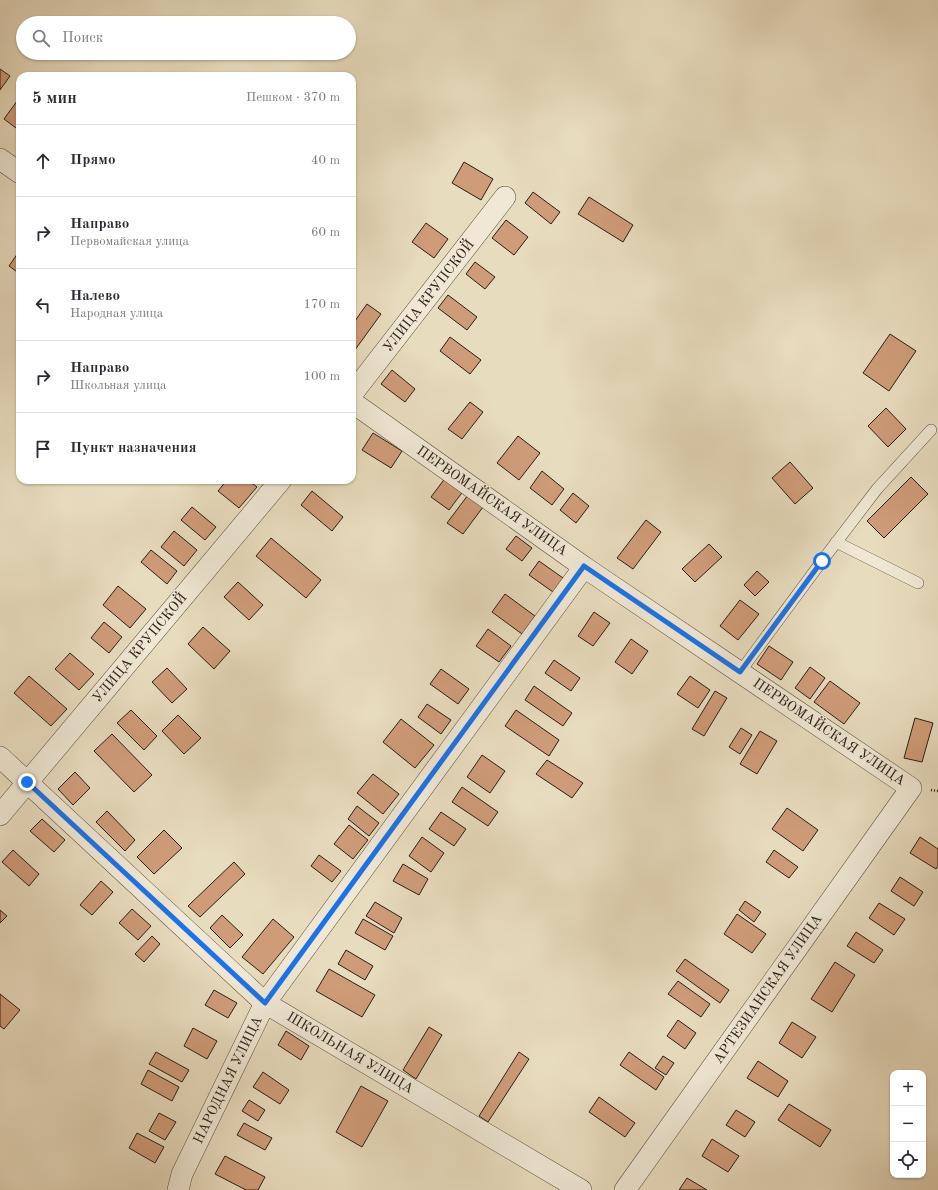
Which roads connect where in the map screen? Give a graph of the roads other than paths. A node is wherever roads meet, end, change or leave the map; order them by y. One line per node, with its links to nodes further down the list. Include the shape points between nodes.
1 (0, 159): 2 (street)
2 (16, 170)
3 (505, 197): 4 (street, УЛИЦА КРУПСКОЙ)
4 (356, 389)
5 (356, 405): 9 (street, ПЕРВОМАЙСКАЯ УЛИЦА)
6 (931, 430): 8 (lane, via 877,489)
7 (278, 484): 13 (street, УЛИЦА КРУПСКОЙ)
8 (836, 542): 10 (lane); 11 (lane)
9 (584, 566): 11 (street, ПЕРВОМАЙСКАЯ УЛИЦА); 16 (street, НАРОДНАЯ УЛИЦА)
10 (918, 583)
11 (740, 672): 14 (street, ПЕРВОМАЙСКАЯ УЛИЦА)
12 (0, 757): 13 (street, ШКОЛЬНАЯ УЛИЦА)
13 (27, 782): 15 (street, УЛИЦА КРУПСКОЙ); 16 (street, ШКОЛЬНАЯ УЛИЦА)
14 (911, 788): 19 (street, АРТЕЗИАНСКАЯ УЛИЦА)
15 (0, 815)
16 (265, 1003): 17 (street, НАРОДНАЯ УЛИЦА, via 182,1174); 18 (street, ШКОЛЬНАЯ УЛИЦА)
17 (178, 1190)
18 (581, 1190)
19 (625, 1190)

